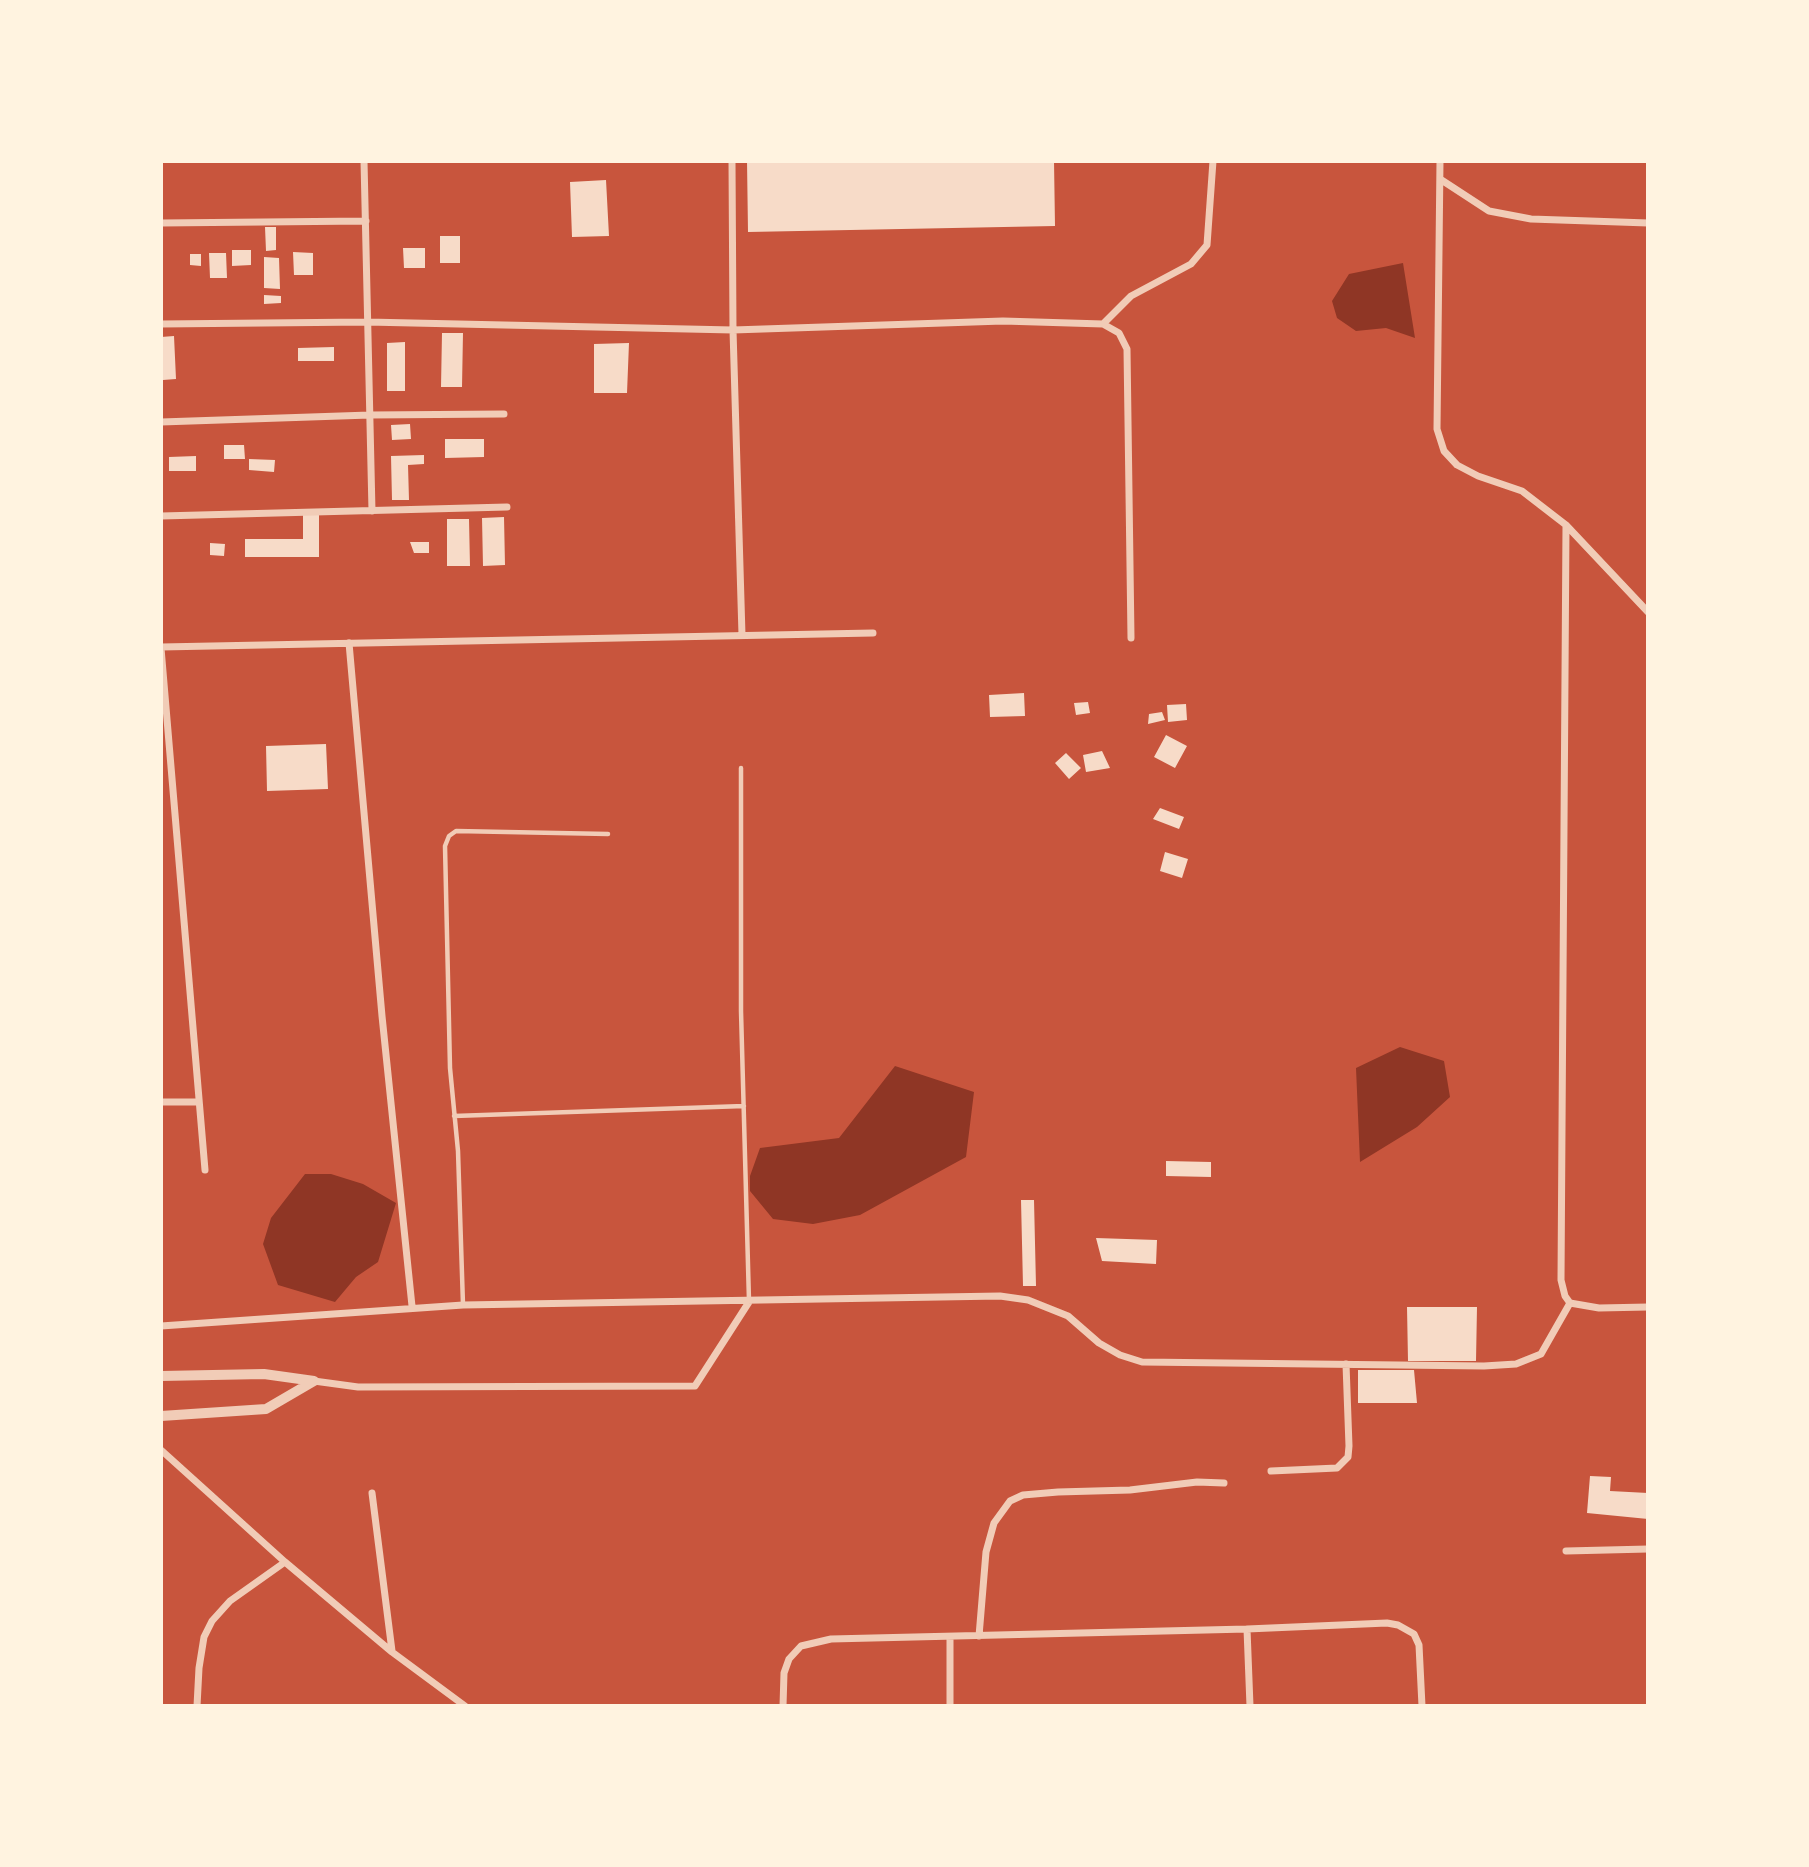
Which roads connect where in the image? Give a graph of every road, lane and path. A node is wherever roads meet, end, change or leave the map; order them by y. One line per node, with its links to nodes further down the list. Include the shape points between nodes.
1 (364, 161): 6 (street)
2 (732, 161): 12 (street)
3 (1213, 161): 11 (street, via 1207,245 1191,264 1131,296)
4 (1440, 161): 5 (street)
5 (1440, 179): 8 (street, via 1489,211 1531,219); 19 (street, via 1437,429 1444,451 1457,465 1478,476 1522,491)
6 (366, 221): 7 (street); 9 (street)
7 (161, 223)
8 (1648, 223)
9 (367, 322): 10 (street); 12 (street); 14 (street)
10 (161, 324)
11 (1103, 324): 12 (street, via 1003,321); 23 (street, via 1119,333 1127,349)
12 (733, 330): 22 (street)
13 (504, 414): 14 (street)
14 (370, 415): 15 (street); 17 (street)
15 (161, 422)
16 (507, 508): 17 (street)
17 (372, 511): 18 (street)
18 (161, 516)
19 (1566, 525): 20 (street); 34 (street, via 1561,1280)
20 (1648, 612)
21 (873, 633): 22 (street)
22 (742, 635): 24 (street)
23 (1131, 638)
24 (349, 643): 25 (street); 36 (street)
25 (161, 648): 29 (street)
26 (741, 768): 30 (lane)
27 (608, 834): 31 (lane, via 456,831 449,836 445,846)
28 (161, 1102): 29 (street)
29 (199, 1102): 32 (street)
30 (744, 1106): 31 (lane); 33 (lane)
31 (454, 1116): 35 (lane)
32 (205, 1170)
33 (749, 1301): 35 (street); 39 (street, via 1000,1296 1028,1300 1068,1316 1099,1343 1142,1362); 41 (street, via 695,1386 358,1387)
34 (1570, 1303): 37 (street, via 1599,1308); 39 (street, via 1541,1354 1516,1364)
35 (463, 1304): 36 (street)
36 (412, 1306): 38 (street)
37 (1648, 1307)
38 (161, 1326)
39 (1346, 1364): 44 (street, via 1348,1457 1337,1468)
40 (161, 1376): 41 (street, via 264,1374)
41 (314, 1381): 42 (street, via 266,1409)
42 (161, 1416)
43 (161, 1450): 49 (street)
44 (1271, 1471)
45 (1224, 1483): 51 (street, via 1023,1495 1010,1501 995,1523 986,1552)
46 (372, 1493): 53 (street)
47 (1648, 1549): 48 (street)
48 (1566, 1551)
49 (285, 1562): 53 (street); 54 (street, via 230,1601 212,1620 204,1637)
50 (1247, 1629): 51 (street); 58 (street); 59 (street, via 1398,1625 1415,1634 1419,1645)
51 (979, 1636): 52 (street)
52 (950, 1637): 56 (street, via 831,1639 802,1646 783,1673); 57 (street)
53 (392, 1652): 55 (street)
54 (197, 1706)
55 (465, 1706)
56 (783, 1706)
57 (950, 1706)
58 (1250, 1706)
59 (1422, 1706)

